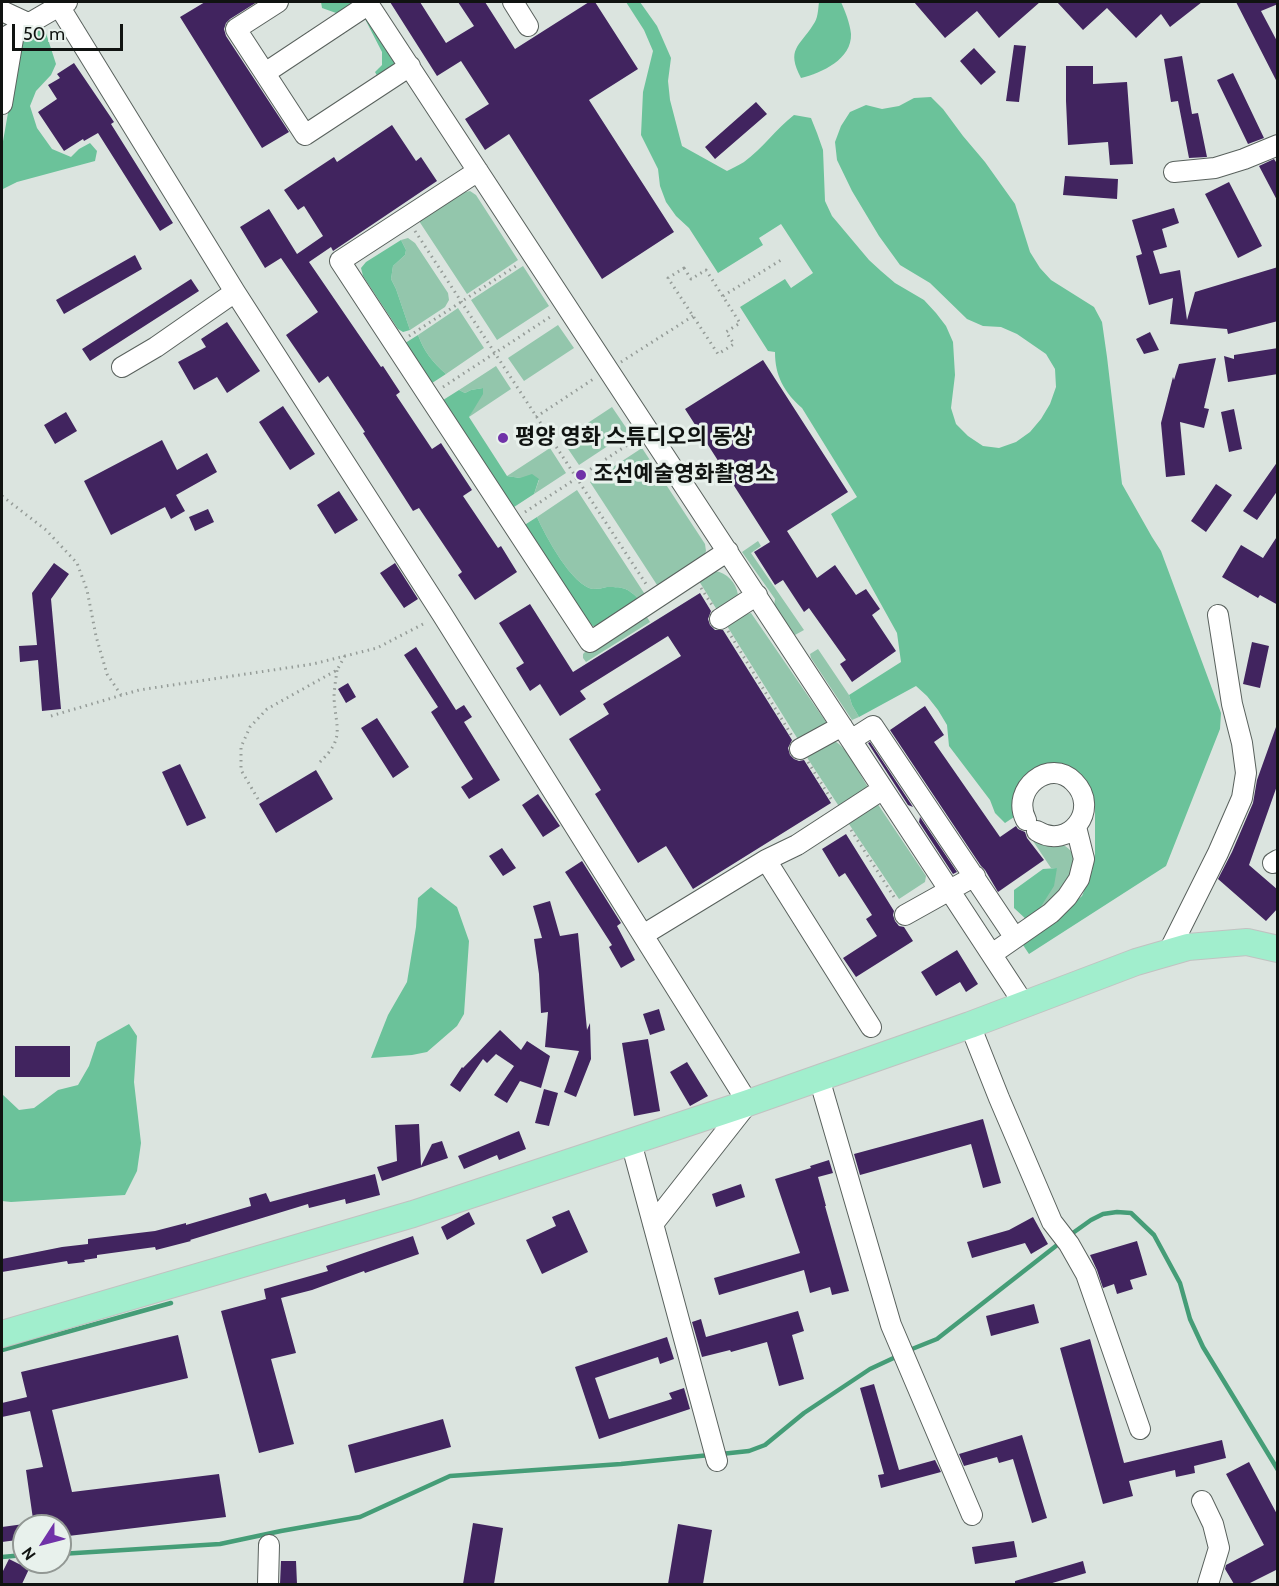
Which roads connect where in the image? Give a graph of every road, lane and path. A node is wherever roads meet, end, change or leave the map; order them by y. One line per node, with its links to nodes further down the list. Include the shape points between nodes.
1 (278, 2): 9 (street, via 236,29)
2 (513, 2): 6 (street)
3 (60, 3): 7 (street); 17 (street)
4 (368, 3): 8 (street); 9 (street)
5 (2, 11): 7 (street)
6 (528, 26)
7 (15, 32): 10 (street)
8 (410, 66): 9 (street, via 305,135); 12 (street)
9 (265, 73)
10 (2, 104)
11 (1278, 145): 13 (street, via 1215,168)
12 (478, 171): 14 (street); 15 (street)
13 (1174, 172)
14 (406, 218): 19 (path); 21 (street, via 340,261)
15 (533, 255): 19 (path); 20 (street)
16 (781, 260): 18 (path)
17 (236, 292): 23 (street); 32 (street)
18 (723, 296): 18 (path, via 706,270 692,279 684,268 668,278 718,354 734,344 726,332 740,323)
19 (461, 302): 21 (path); 22 (path)
20 (567, 306): 22 (path); 25 (street)
21 (395, 345): 24 (street)
22 (495, 353): 24 (path); 26 (path)
23 (122, 367)
24 (429, 396): 28 (street)
25 (649, 431): 26 (path); 29 (street)
26 (577, 478): 28 (path); 31 (path)
27 (2, 496): 37 (path, via 46,530 77,563 106,674)
28 (511, 522): 31 (street, via 590,642)
29 (728, 551): 30 (street); 31 (street)
30 (757, 596): 34 (street); 39 (street)
31 (656, 598)
32 (442, 614): 35 (path, via 377,648); 49 (street)
33 (1218, 615): 52 (street, via 1246,773 1242,798)
34 (720, 619)
35 (345, 656): 36 (path); 37 (path)
36 (337, 670): 41 (path, via 334,696 339,734); 43 (path, via 267,709 250,727 241,747 241,770)
37 (120, 696): 38 (path)
38 (51, 716)
39 (847, 733): 40 (street); 42 (street); 46 (street, via 873,726)
40 (800, 749)
41 (320, 762)
42 (883, 789): 45 (street, via 797,845); 47 (street)
43 (258, 799)
44 (1076, 827): 44 (street, via 1052,837 1031,826 1023,814 1026,788 1047,774 1061,774 1073,780 1085,803); 50 (street, via 1084,859 1079,879 1051,913)
45 (765, 860): 49 (street); 56 (street)
46 (975, 876): 47 (street); 50 (street)
47 (950, 890): 48 (street); 53 (street)
48 (905, 915)
49 (643, 935): 58 (street)
50 (1015, 938): 53 (street)
51 (1278, 949): 52 (main road, via 1247,942 1188,947)
52 (1168, 953): 54 (main road)
53 (992, 954): 54 (street)
54 (1024, 1004): 55 (main road)
55 (970, 1025): 57 (main road); 62 (street, via 1052,1222 1086,1274)
56 (871, 1026)
57 (819, 1078): 58 (main road); 65 (street, via 891,1325)
58 (748, 1103): 59 (main road); 60 (street)
59 (630, 1142): 60 (street); 61 (main road, via 413,1214)
60 (653, 1224): 63 (street)
61 (2, 1334)
62 (1140, 1429)
63 (717, 1461)
64 (1202, 1501): 68 (street, via 1219,1548)
65 (972, 1515)
66 (269, 1545): 67 (street)
67 (268, 1584)
68 (1208, 1584)

